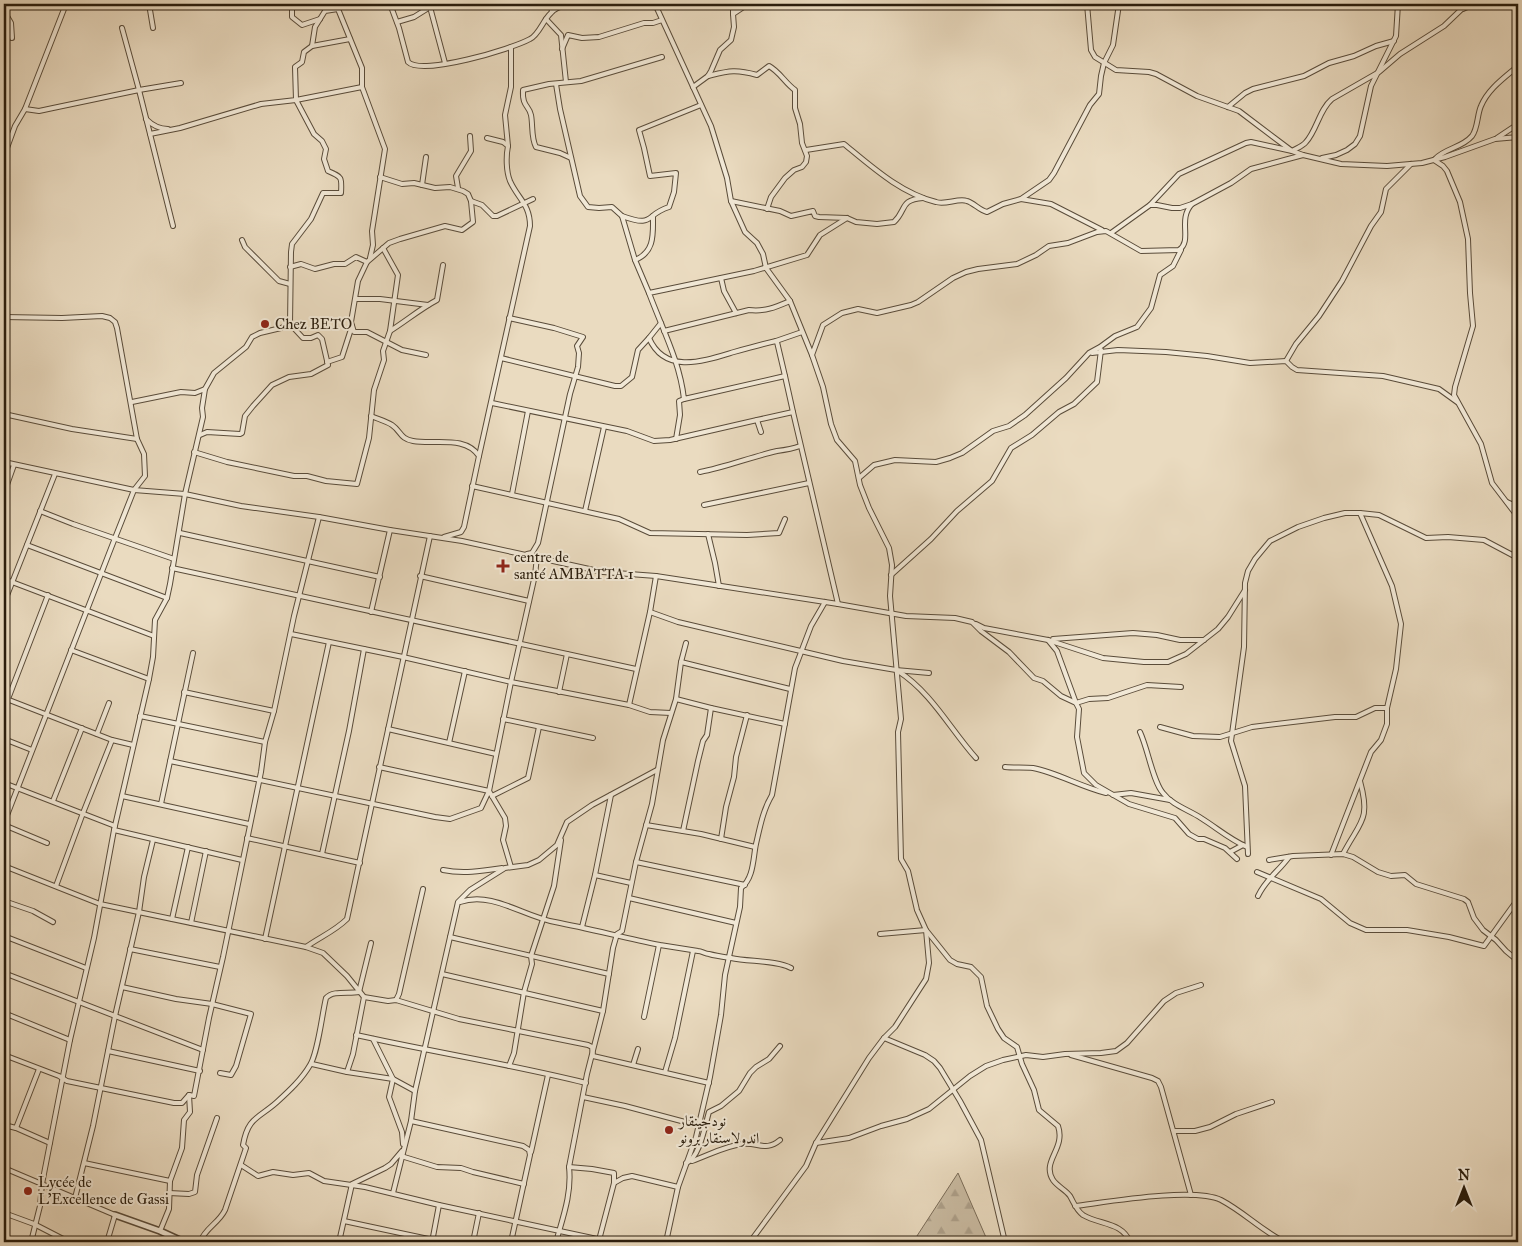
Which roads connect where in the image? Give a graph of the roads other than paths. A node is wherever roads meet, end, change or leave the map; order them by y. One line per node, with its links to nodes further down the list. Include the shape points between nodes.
1 (66, 4): 49 (street)
2 (150, 4): 27 (street)
3 (292, 4): 22 (street, via 292,17 302,25)
4 (338, 4): 17 (street)
5 (390, 4): 25 (street)
6 (550, 4): 20 (street)
7 (568, 4): 20 (street)
8 (655, 4): 24 (street)
9 (733, 4): 21 (street)
10 (748, 4): 21 (street)
11 (1087, 4): 35 (street, via 1091,50 1095,58)
12 (1119, 4): 35 (street, via 1113,45)
13 (1398, 4): 30 (street)
14 (1467, 4): 18 (street)
15 (1474, 4): 18 (street)
16 (430, 5): 25 (street, via 414,17); 36 (street)
17 (338, 9): 22 (street, via 325,11); 29 (street)
18 (1461, 10): 38 (street, via 1444,26 1400,54)
19 (4, 11): 28 (street, via 11,23)
20 (552, 11): 23 (street)
21 (733, 14): 39 (street, via 731,40 720,50)
22 (320, 19): 31 (street, via 315,27)
23 (546, 19): 32 (street, via 532,39); 33 (street, via 561,35)
24 (662, 20): 33 (street, via 599,37 582,38 571,34); 44 (street)
25 (397, 22): 36 (street, via 412,66)
26 (122, 28): 45 (street)
27 (153, 28)
28 (12, 38)
29 (350, 39): 31 (street); 43 (street, via 362,68)
30 (1394, 41): 38 (street); 48 (street, via 1329,63 1304,76 1245,92)
31 (312, 46): 46 (street, via 295,67)
32 (512, 47): 36 (street); 58 (street, via 512,87 505,115)
33 (562, 49): 40 (street)
34 (662, 57): 40 (street, via 593,78)
35 (1104, 63): 48 (street, via 1116,70 1156,74); 73 (street, via 1099,94 1054,173)
36 (445, 64)
37 (1518, 66): 66 (street, via 1485,97 1472,135)
38 (1379, 72): 60 (street, via 1332,99 1306,142); 65 (street, via 1371,86 1363,126 1355,144 1336,155)
39 (708, 76): 44 (street); 59 (street, via 740,70 757,75 769,66 775,69 795,90 795,108)
40 (566, 82): 42 (street)
41 (182, 83): 45 (street)
42 (556, 84): 64 (street); 64 (street, via 523,90 523,101 531,113 536,147)
43 (362, 87): 46 (street); 68 (street, via 385,148)
44 (693, 87): 47 (street)
45 (139, 90): 49 (street, via 39,111); 50 (street)
46 (296, 100): 52 (street, via 262,104); 92 (street, via 326,149 324,159 328,171 340,176 342,181 341,193 324,193 311,219 292,244)
47 (701, 105): 75 (street, via 711,126); 81 (street, via 638,130 650,176 676,173 669,207)
48 (1228, 108): 60 (street, via 1239,111)
49 (25, 109): 62 (street)
50 (146, 119): 52 (street, via 163,129); 53 (street)
51 (1518, 124): 57 (street)
52 (180, 128): 53 (street)
53 (150, 134): 83 (street)
54 (470, 136): 70 (street, via 471,152 456,176)
55 (1518, 137): 57 (street)
56 (487, 138): 58 (street)
57 (1495, 139): 66 (street)
58 (508, 146): 76 (street, via 510,180)
59 (806, 150): 71 (street, via 844,144 868,165); 79 (street, via 806,162 785,178 770,197)
60 (1292, 151): 61 (street); 78 (street, via 1246,143 1179,174)
61 (1303, 155): 65 (street); 77 (street, via 1251,169)
62 (4, 156)
63 (426, 157): 69 (street)
64 (571, 158): 80 (street, via 579,194 588,207 612,207)
65 (1320, 159): 67 (street, via 1341,164)
66 (1434, 160): 67 (street); 125 (street, via 1447,171 1460,202 1468,239 1473,326 1455,386)
67 (1411, 164): 118 (street, via 1386,189 1381,212 1342,281)
68 (380, 177): 69 (street, via 397,183); 89 (street, via 373,245)
69 (422, 185): 70 (street)
70 (458, 188): 74 (street, via 468,194)
71 (922, 198): 73 (street, via 944,203 967,201 987,212); 82 (street, via 908,201 892,223 856,222)
72 (533, 199): 76 (street)
73 (1021, 199): 84 (street, via 1051,204)
74 (471, 201): 76 (street, via 482,205 493,216); 87 (street, via 473,222 462,230 446,226)
75 (731, 201): 79 (street); 93 (street, via 745,232 757,242)
76 (523, 203): 103 (street, via 530,212 530,226)
77 (1192, 204): 78 (street, via 1172,208); 88 (street, via 1184,216)
78 (1150, 205): 85 (street)
79 (767, 209): 82 (street, via 790,216 813,211 818,217)
80 (622, 216): 81 (street, via 644,222); 90 (street)
81 (654, 216): 90 (street, via 651,248)
82 (847, 218): 93 (street, via 820,236 807,255)
83 (173, 226)
84 (1103, 231): 85 (street); 115 (street, via 1049,246 1017,264 966,272 911,305 877,312 858,309 842,313 823,325)
85 (1111, 234): 88 (street, via 1141,251)
86 (242, 240): 95 (street, via 279,281)
87 (382, 248): 89 (street); 98 (street, via 398,275)
88 (1182, 249): 113 (street, via 1173,266 1160,275 1153,303 1142,321 1137,327 1115,336)
89 (368, 260): 92 (street, via 356,258 345,264 315,269 301,264); 97 (street, via 358,281)
90 (635, 260): 96 (street)
91 (443, 266): 100 (street, via 437,300)
92 (290, 267): 95 (street)
93 (766, 268): 94 (street); 99 (street)
94 (721, 278): 96 (street); 101 (street)
95 (290, 284): 104 (street)
96 (649, 293): 105 (street)
97 (356, 299): 98 (street); 106 (street)
98 (395, 301): 100 (street); 107 (street)
99 (790, 301): 101 (street, via 770,310); 109 (street)
100 (428, 305): 107 (street)
101 (736, 313): 108 (street)
102 (4, 317): 124 (street, via 110,318 117,328)
103 (509, 318): 116 (street); 120 (street, via 583,337 576,346 579,353)
104 (290, 324): 119 (street, via 303,338 318,336 322,339); 122 (street, via 252,337 246,347 214,372)
105 (661, 324): 108 (street); 110 (street)
106 (352, 326): 112 (street, via 354,332 368,332); 119 (street, via 342,357)
107 (390, 330): 112 (street)
108 (664, 331): 117 (street)
109 (802, 332): 111 (street); 115 (street)
110 (649, 338): 117 (street, via 658,353); 120 (street, via 638,350 632,377 621,386)
111 (776, 341): 117 (street, via 701,361); 121 (street)
112 (386, 342): 114 (street, via 402,350); 130 (street)
113 (1101, 350): 118 (street, via 1166,352 1250,363); 145 (street, via 1089,353 1025,415 1009,426 993,431 962,453 936,462 895,460 874,465); 176 (street, via 1094,386 1011,448 992,480)
114 (426, 355)
115 (812, 355): 145 (street, via 837,440 855,461)
116 (501, 358): 120 (street); 126 (street)
117 (676, 361): 123 (street)
118 (1286, 361): 125 (street, via 1297,370 1378,375 1435,388)
119 (327, 362): 135 (street, via 328,365 311,374 289,377 272,385 245,416 242,433 207,432)
120 (575, 376): 131 (street)
121 (785, 376): 123 (street); 128 (street)
122 (205, 389): 124 (street); 135 (street)
123 (684, 399): 137 (street, via 679,401)
124 (132, 402): 136 (street)
125 (1457, 402): 153 (street, via 1481,444 1492,483)
126 (492, 403): 127 (street); 140 (street)
127 (528, 411): 131 (street); 151 (street)
128 (793, 412): 132 (street); 138 (street)
129 (4, 414): 136 (street)
130 (371, 416): 139 (street, via 357,484 294,476); 140 (street, via 394,426 402,438 454,442 475,449)
131 (566, 418): 133 (street); 152 (street)
132 (757, 420): 134 (street); 137 (street)
133 (604, 427): 137 (street, via 628,431 654,441); 157 (street)
134 (761, 432)
135 (199, 437): 139 (street)
136 (137, 439): 148 (street, via 144,454 145,476)
137 (676, 439)
138 (800, 446): 143 (street); 146 (street)
139 (194, 452): 150 (street)
140 (480, 456): 147 (street)
141 (4, 462): 142 (street)
142 (14, 465): 144 (street); 149 (street)
143 (700, 472)
144 (55, 474): 148 (street); 156 (street)
145 (859, 478): 176 (street, via 869,508 889,548)
146 (809, 483): 154 (street); 190 (street)
147 (472, 486): 151 (street); 167 (street, via 464,527 461,532)
148 (134, 490): 150 (street); 166 (street)
149 (4, 493)
150 (185, 494): 159 (street); 163 (street)
151 (512, 494): 152 (street)
152 (547, 502): 157 (street); 169 (street, via 536,547 532,553)
153 (1507, 502): 155 (street); 160 (street)
154 (704, 505)
155 (1518, 507)
156 (40, 511): 166 (street); 168 (street)
157 (585, 511): 164 (street, via 619,519 650,533)
158 (1360, 513): 171 (street, via 1379,515 1426,538 1484,540); 183 (street, via 1324,518 1270,541 1248,571); 227 (street, via 1390,580 1401,624)
159 (319, 517): 162 (street); 173 (street)
160 (1518, 517)
161 (785, 520): 164 (street, via 778,533)
162 (390, 530): 165 (street); 177 (street)
163 (180, 533): 172 (street); 173 (street)
164 (708, 534): 182 (street)
165 (430, 536): 167 (street); 178 (street)
166 (115, 538): 172 (street); 175 (street)
167 (442, 538): 169 (street)
168 (27, 545): 175 (street); 181 (street)
169 (522, 553): 170 (street)
170 (537, 557): 179 (street, via 603,572); 187 (street)
171 (1518, 558)
172 (174, 559): 174 (street)
173 (307, 561): 177 (street); 185 (street)
174 (172, 568): 185 (street); 186 (street)
175 (101, 573): 186 (street); 191 (street)
176 (891, 575): 194 (street)
177 (380, 576): 192 (street)
178 (420, 576): 187 (street); 195 (street)
179 (656, 576): 182 (street); 193 (street)
180 (4, 580): 181 (street)
181 (12, 583): 184 (street); 189 (street)
182 (719, 586): 188 (street)
183 (1245, 590): 200 (street, via 1228,617); 242 (street, via 1244,648)
184 (48, 595): 191 (street); 221 (street)
185 (299, 596): 192 (street); 197 (street)
186 (167, 598): 198 (street, via 155,620)
187 (530, 601): 203 (street)
188 (825, 602): 190 (street); 206 (street)
189 (4, 603)
190 (838, 604): 194 (street)
191 (86, 610): 198 (street); 205 (street)
192 (371, 612): 195 (street)
193 (650, 612): 206 (street, via 678,622); 211 (street)
194 (892, 613): 196 (street); 212 (street)
195 (411, 620): 203 (street); 209 (street)
196 (972, 622): 199 (street, via 984,628); 224 (street, via 1009,652 1034,678)
197 (291, 634): 201 (street); 228 (street)
198 (154, 636): 215 (street)
199 (1048, 640): 200 (street, via 1133,633); 200 (street, via 1103,658 1144,662 1168,662 1186,654); 224 (street, via 1057,651)
200 (1204, 640)
201 (329, 642): 204 (street); 260 (street)
202 (686, 643): 210 (street)
203 (520, 644): 208 (street); 216 (street)
204 (364, 649): 209 (street); 262 (street)
205 (71, 650): 215 (street); 230 (street)
206 (800, 651): 212 (street); 218 (street)
207 (193, 653): 219 (street)
208 (567, 654): 211 (street); 220 (street)
209 (403, 657): 213 (street); 239 (street)
210 (681, 662): 218 (street); 222 (street)
211 (636, 669): 225 (street)
212 (896, 670): 214 (street); 251 (street, via 928,696); 322 (street, via 901,719 898,732 902,858)
213 (465, 671): 216 (street); 247 (street)
214 (929, 673)
215 (149, 679): 232 (street)
216 (511, 682): 220 (street); 233 (street)
217 (1181, 687): 224 (street, via 1146,685)
218 (790, 689): 235 (street)
219 (184, 692): 228 (street); 234 (street)
220 (559, 692): 225 (street)
221 (6, 698): 230 (street)
222 (676, 699): 226 (street); 229 (street)
223 (109, 703): 241 (street)
224 (1076, 704): 264 (street, via 1079,709 1077,737 1084,773 1096,785)
225 (629, 705): 229 (street, via 650,712)
226 (711, 708): 231 (street); 277 (street)
227 (1387, 708): 242 (street, via 1375,708 1356,717 1252,727); 256 (street, via 1387,724 1381,740 1371,752)
228 (274, 711): 246 (street)
229 (672, 712): 255 (street)
230 (46, 714): 238 (street); 249 (street)
231 (747, 715): 235 (street); 279 (street)
232 (140, 716): 234 (street); 248 (street)
233 (504, 719): 236 (street); 250 (street)
234 (177, 724): 246 (street); 252 (street)
235 (785, 724): 285 (street, via 772,795 766,805)
236 (539, 727): 243 (street); 266 (street, via 528,778)
237 (1160, 727): 242 (street, via 1207,738)
238 (82, 728): 241 (street); 268 (street)
239 (388, 729): 247 (street); 253 (street)
240 (1140, 732): 267 (street, via 1158,784)
241 (97, 734): 245 (street)
242 (1232, 734): 283 (street, via 1232,748 1245,786)
243 (593, 738)
244 (4, 739): 249 (street)
245 (112, 740): 248 (street); 271 (street)
246 (265, 742): 257 (street)
247 (449, 743): 250 (street)
248 (134, 745): 265 (street)
249 (32, 750): 259 (street)
250 (496, 754): 261 (street)
251 (976, 758)
252 (170, 761): 257 (street); 269 (street)
253 (379, 767): 261 (street); 270 (street)
254 (1005, 768): 264 (street, via 1032,768)
255 (657, 770): 263 (street); 274 (street)
256 (1360, 779): 290 (street, via 1365,799 1364,814); 291 (street)
257 (259, 781): 260 (street); 273 (street)
258 (4, 782): 259 (street)
259 (18, 788): 268 (street); 272 (street)
260 (296, 788): 262 (street); 282 (street)
261 (489, 791): 266 (street); 270 (street, via 481,808 450,819)
262 (335, 795): 270 (street); 288 (street)
263 (611, 795): 276 (street, via 571,818); 303 (street)
264 (1114, 795): 267 (street, via 1131,793); 287 (street, via 1130,804 1175,818 1189,834)
265 (122, 796): 269 (street); 275 (street)
266 (492, 796): 299 (street, via 505,818 503,840)
267 (1170, 800): 283 (street)
268 (53, 801): 271 (street)
269 (161, 804): 273 (street)
270 (372, 804): 297 (street)
271 (83, 813): 275 (street); 307 (street)
272 (4, 824): 281 (street)
273 (250, 824): 278 (street)
274 (646, 825): 277 (street); 296 (street)
275 (114, 828): 280 (street); 314 (street)
276 (562, 831): 299 (street, via 557,845 540,860); 317 (street, via 554,886)
277 (683, 831): 279 (street)
278 (247, 838): 282 (street); 294 (street)
279 (721, 838): 285 (street)
280 (153, 840): 284 (street); 315 (street)
281 (48, 842)
282 (286, 846): 288 (street); 329 (street)
283 (1245, 846): 287 (street); 289 (street)
284 (188, 847): 286 (street); 316 (street)
285 (755, 847): 306 (street, via 754,863)
286 (206, 851): 294 (street); 319 (street)
287 (1230, 852): 293 (street)
288 (322, 854): 297 (street)
289 (1248, 854)
290 (1343, 854): 291 (street); 327 (street, via 1378,872 1391,876 1406,875 1416,884 1464,898 1479,925)
291 (1331, 855): 292 (street)
292 (1289, 856): 295 (street); 304 (street)
293 (1237, 858)
294 (242, 860): 323 (street)
295 (1269, 860)
296 (636, 862): 305 (street); 306 (street)
297 (360, 863): 332 (street, via 347,920)
298 (4, 866): 307 (street)
299 (511, 867): 300 (street)
300 (505, 868): 301 (street, via 470,872); 313 (street, via 470,890)
301 (443, 870)
302 (1257, 872): 304 (street)
303 (595, 876): 305 (street); 321 (street)
304 (1272, 877): 309 (street, via 1264,883); 327 (street, via 1321,899 1350,923 1366,930 1407,930 1484,946)
305 (632, 883): 310 (street)
306 (745, 885): 320 (street, via 741,888)
307 (56, 886): 314 (street)
308 (422, 889): 349 (street)
309 (1258, 896)
310 (629, 898): 320 (street); 324 (street, via 622,930)
311 (1518, 898): 327 (street)
312 (4, 901): 318 (street)
313 (458, 902): 317 (street, via 478,899 498,903); 328 (street)
314 (100, 904): 315 (street); 339 (street)
315 (139, 912): 316 (street); 333 (street)
316 (172, 919): 319 (street)
317 (542, 920): 321 (street); 335 (street)
318 (54, 922)
319 (191, 923): 323 (street)
320 (736, 923): 336 (street)
321 (582, 927): 324 (street)
322 (926, 930): 325 (street); 359 (street, via 929,964 926,980); 370 (street, via 950,960 971,968 981,976 987,1006 998,1029 1017,1047)
323 (228, 931): 329 (street); 338 (street)
324 (617, 934): 331 (street); 343 (street)
325 (880, 934)
326 (4, 936): 339 (street)
327 (1491, 936): 337 (street)
328 (450, 937): 335 (street); 342 (street)
329 (265, 939): 332 (street)
330 (371, 943): 346 (street)
331 (659, 945): 334 (street); 356 (street)
332 (306, 947): 346 (street, via 324,953)
333 (130, 948): 338 (street); 345 (street)
334 (693, 951): 336 (street); 377 (street)
335 (531, 956): 343 (street); 347 (street, via 532,964)
336 (729, 958): 340 (street); 383 (street)
337 (1518, 961)
338 (220, 967): 351 (street)
339 (86, 968): 350 (street)
340 (791, 968)
341 (4, 973): 350 (street)
342 (442, 974): 347 (street); 352 (street)
343 (609, 974): 353 (street)
344 (1201, 986): 367 (street, via 1176,993 1164,1001 1116,1051)
345 (122, 987): 351 (street); 355 (street)
346 (359, 992): 348 (street); 371 (street, via 334,993 326,998)
347 (524, 992): 353 (street); 357 (street)
348 (364, 998): 349 (street); 358 (street)
349 (396, 1000): 352 (street)
350 (79, 1002): 355 (street); 361 (street)
351 (212, 1004): 364 (street); 378 (street, via 251,1014 236,1066 230,1075)
352 (433, 1011): 357 (street); 365 (street)
353 (603, 1011): 369 (street)
354 (4, 1013): 361 (street)
355 (115, 1016): 364 (street); 366 (street)
356 (644, 1017)
357 (518, 1031): 369 (street, via 592,1047); 373 (street)
358 (356, 1035): 360 (street); 376 (street)
359 (884, 1038): 385 (street, via 934,1061); 399 (street)
360 (374, 1039): 365 (street); 381 (street)
361 (70, 1040): 380 (street)
362 (780, 1046): 394 (street, via 769,1059 756,1067 739,1091 722,1106 709,1112)
363 (638, 1049): 372 (street)
364 (203, 1050): 375 (street)
365 (424, 1050): 373 (street); 386 (street)
366 (108, 1051): 375 (street); 384 (street)
367 (1066, 1054): 370 (street); 396 (street, via 1158,1081)
368 (4, 1056): 374 (street)
369 (593, 1056): 372 (street); 382 (street)
370 (1020, 1056): 385 (street, via 986,1066); 419 (street, via 1040,1110 1056,1123 1059,1131 1057,1150 1050,1161 1050,1173)
371 (312, 1064): 376 (street); 405 (street, via 251,1123 244,1137 243,1146 246,1148)
372 (633, 1065): 377 (street)
373 (509, 1066): 379 (street)
374 (40, 1069): 380 (street); 395 (street)
375 (200, 1071): 387 (street, via 194,1096)
376 (347, 1072): 381 (street)
377 (665, 1072): 383 (street)
378 (220, 1073)
379 (548, 1075): 382 (street); 401 (street)
380 (62, 1078): 384 (street); 398 (street)
381 (392, 1079): 386 (street); 400 (street, via 389,1098 402,1132)
382 (586, 1083): 388 (street)
383 (708, 1083): 393 (street)
384 (100, 1088): 387 (street, via 182,1103); 404 (street)
385 (952, 1089): 399 (street, via 929,1109 907,1119 849,1138); 442 (street, via 981,1140)
386 (415, 1091): 391 (street)
387 (190, 1095): 408 (street, via 190,1112 184,1120 182,1148)
388 (583, 1097): 393 (street); 406 (street)
389 (1272, 1102): 396 (street, via 1210,1127)
390 (218, 1118): 414 (street, via 197,1176 195,1192)
391 (411, 1121): 400 (street); 401 (street, via 523,1146)
392 (4, 1125): 395 (street)
393 (698, 1126): 394 (street); 403 (street)
394 (704, 1127): 403 (street, via 699,1146)
395 (16, 1128): 398 (street)
396 (1174, 1131): 416 (street)
397 (780, 1140): 403 (street, via 769,1146 733,1146)
398 (50, 1143): 410 (street)
399 (816, 1143): 441 (street, via 806,1166)
400 (403, 1149): 402 (street); 411 (street, via 391,1164)
401 (530, 1152): 412 (street)
402 (401, 1156): 412 (street, via 437,1167 461,1168); 415 (street)
403 (688, 1162): 413 (street)
404 (84, 1163): 408 (street); 417 (street)
405 (241, 1165): 411 (street, via 258,1176 273,1172 309,1174 324,1181); 434 (street, via 222,1217 205,1232)
406 (569, 1167): 409 (street, via 614,1174); 427 (street, via 569,1191)
407 (4, 1168): 410 (street)
408 (170, 1181): 414 (street)
409 (614, 1183): 413 (street, via 632,1176); 428 (street)
410 (42, 1184): 417 (street); 425 (street)
411 (352, 1184): 415 (street); 423 (street)
412 (524, 1184): 424 (street)
413 (678, 1187): 440 (street)
414 (170, 1192): 426 (street, via 169,1209)
415 (393, 1193): 418 (street)
416 (1191, 1195): 419 (street); 444 (street, via 1219,1199)
417 (75, 1198): 422 (street)
418 (439, 1205): 421 (street); 429 (street)
419 (1075, 1206): 443 (street, via 1090,1219 1121,1228)
420 (4, 1213): 425 (street)
421 (478, 1213): 424 (street); 436 (street)
422 (115, 1215): 426 (street); 432 (street)
423 (344, 1220): 429 (street); 435 (street)
424 (516, 1221): 427 (street); 437 (street)
425 (34, 1224): 430 (street); 431 (street)
426 (160, 1231): 433 (street)
427 (559, 1231): 428 (street); 438 (street)
428 (599, 1240): 439 (street)
429 (432, 1241)
430 (30, 1242)
431 (70, 1242)
432 (107, 1242)
433 (184, 1242)
434 (200, 1242)
435 (339, 1242)
436 (473, 1242)
437 (511, 1242)
438 (556, 1242)
439 (611, 1242)
440 (666, 1242)
441 (750, 1242)
442 (1005, 1242)
443 (1130, 1242)
444 (1285, 1242)

